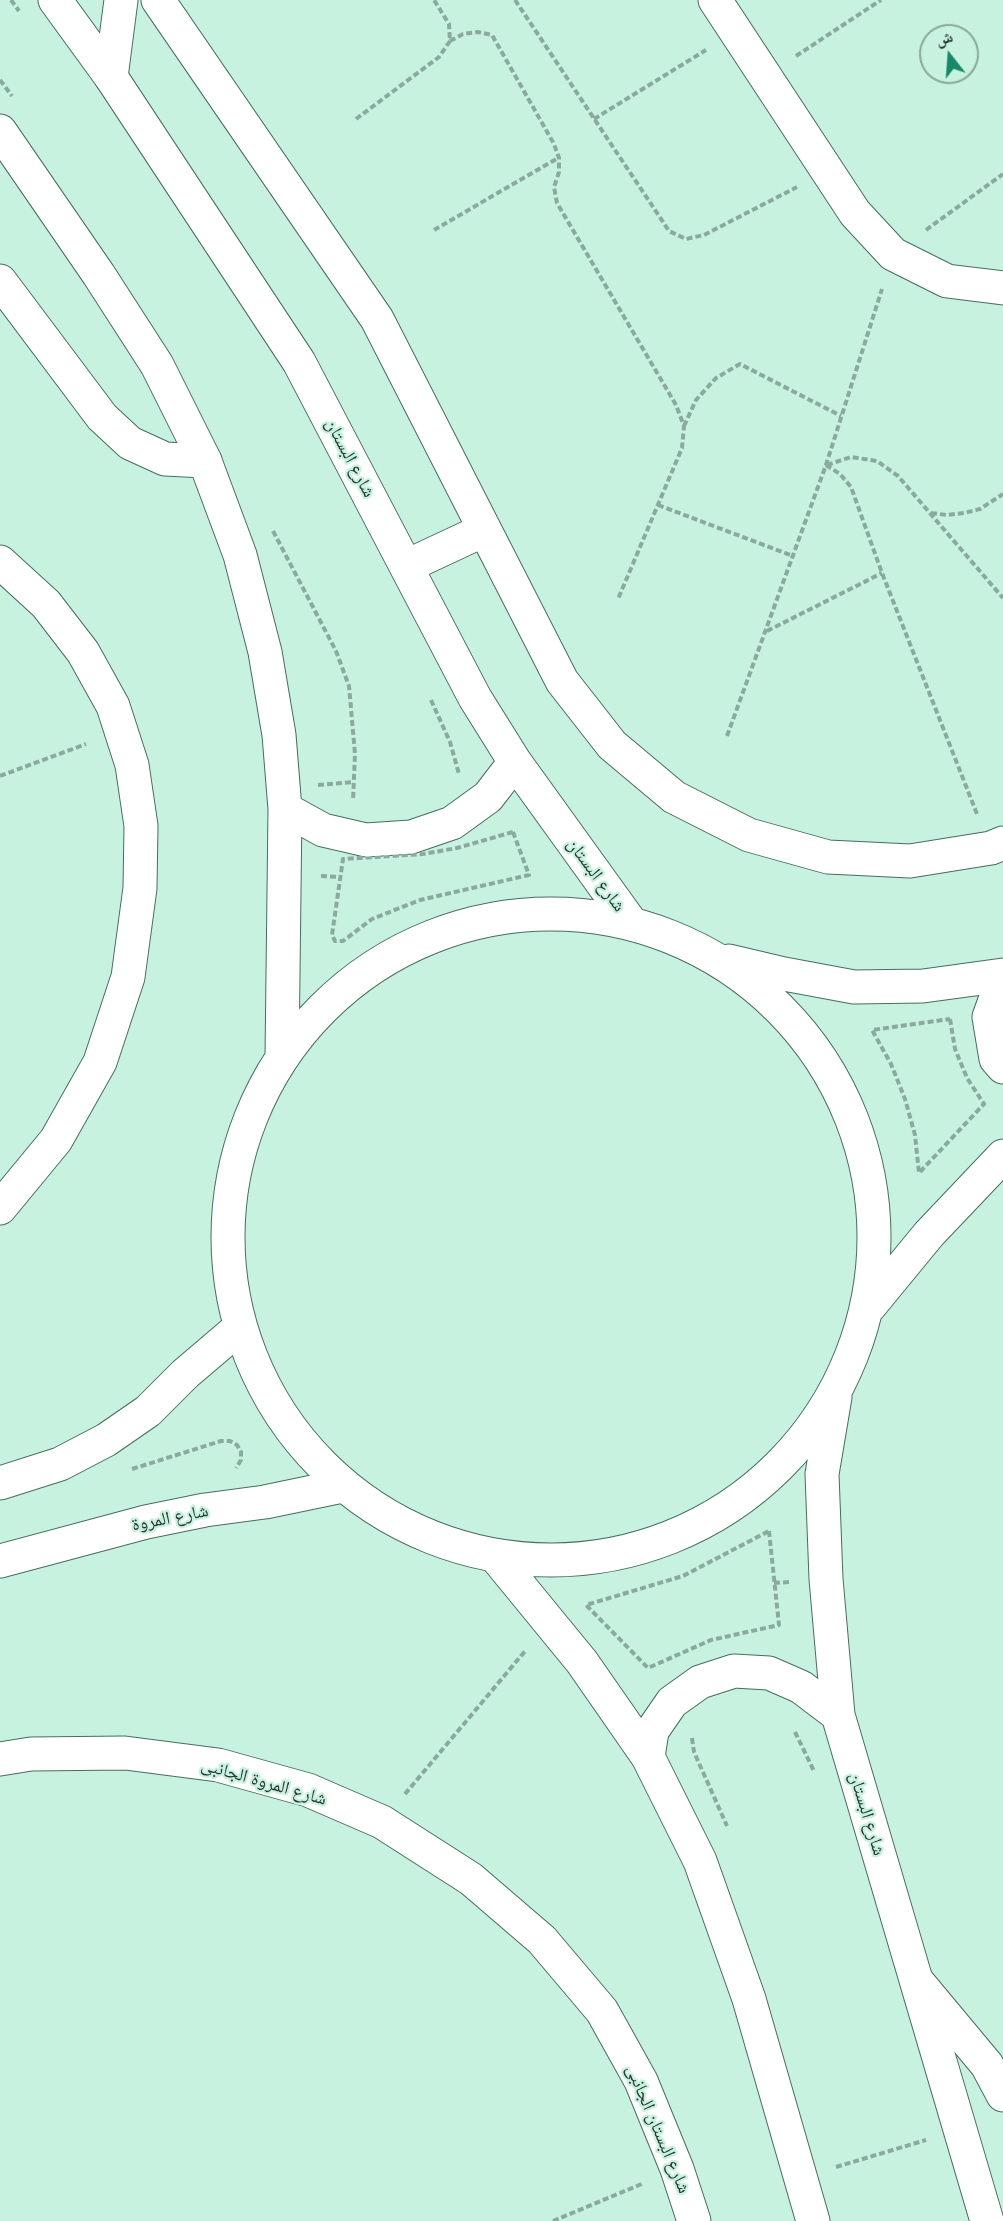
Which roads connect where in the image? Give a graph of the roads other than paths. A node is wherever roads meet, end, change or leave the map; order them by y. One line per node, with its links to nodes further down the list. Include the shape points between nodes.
1 (55, 0): 5 (street, شارع البستان)
2 (120, 0): 5 (street)
3 (158, 0): 10 (street, via 377,319)
4 (715, 0): 8 (street, via 826,172 855,213 893,254 947,281)
5 (111, 77): 12 (street, شارع البستان, via 299,362)
6 (0, 131): 9 (street, via 157,365)
7 (0, 281): 9 (street, via 102,417 130,443 165,459)
8 (1003, 288)
9 (205, 461): 14 (street, via 240,555 265,651 279,735)
10 (484, 530): 12 (street); 15 (street, via 562,681 612,746 674,797 749,835 828,857 910,861)
11 (0, 562): 22 (street, via 46,604 83,652 113,706 132,765 141,826 140,888 128,977 100,1062 56,1140)
12 (407, 566): 13 (street, شارع البستان, via 475,698)
13 (515, 762): 14 (street, via 488,797 452,823 411,837 366,840 323,830); 16 (street, شارع البستان)
14 (285, 809): 19 (street)
15 (997, 846)
16 (631, 923): 17 (street); 19 (street, via 532,914 435,935 350,984)
17 (718, 959): 18 (street, via 854,987 923,986); 23 (street, via 782,1009 832,1072 864,1147 876,1226)
18 (1003, 976): 20 (street, via 989,1017 996,1059)
19 (282, 1057): 24 (street, via 248,1119 230,1188 227,1259)
20 (1003, 1067)
21 (1003, 1156): 23 (street, via 929,1234)
22 (0, 1208)
23 (869, 1307): 25 (street)
24 (239, 1328): 26 (street, via 148,1411 106,1440 60,1464); 27 (street, via 278,1415)
25 (835, 1395): 28 (street, via 773,1473 691,1530 596,1558); 30 (street, شارع البستان, via 822,1474)
26 (0, 1483)
27 (342, 1486): 28 (street, via 414,1531); 29 (street, شارع المروة, via 146,1522)
28 (496, 1557): 31 (street, via 582,1662)
29 (0, 1561)
30 (838, 1715): 31 (street, via 801,1686 769,1673 734,1671 700,1682 672,1702 652,1731); 34 (street, شارع البستان)
31 (648, 1757): 37 (street, via 700,1861 749,1999)
32 (0, 1759): 33 (street, شارع المروة الجانبى, via 31,1754 125,1753 218,1765 308,1790)
33 (382, 1822): 36 (street, شارع البستان الجانبى, via 471,1879 542,1940 602,2011 635,2071 677,2169)
34 (917, 1981): 35 (street, via 987,2065); 38 (street, شارع البستان)
35 (1003, 2095)
36 (694, 2221)
37 (813, 2221)
38 (987, 2221)

